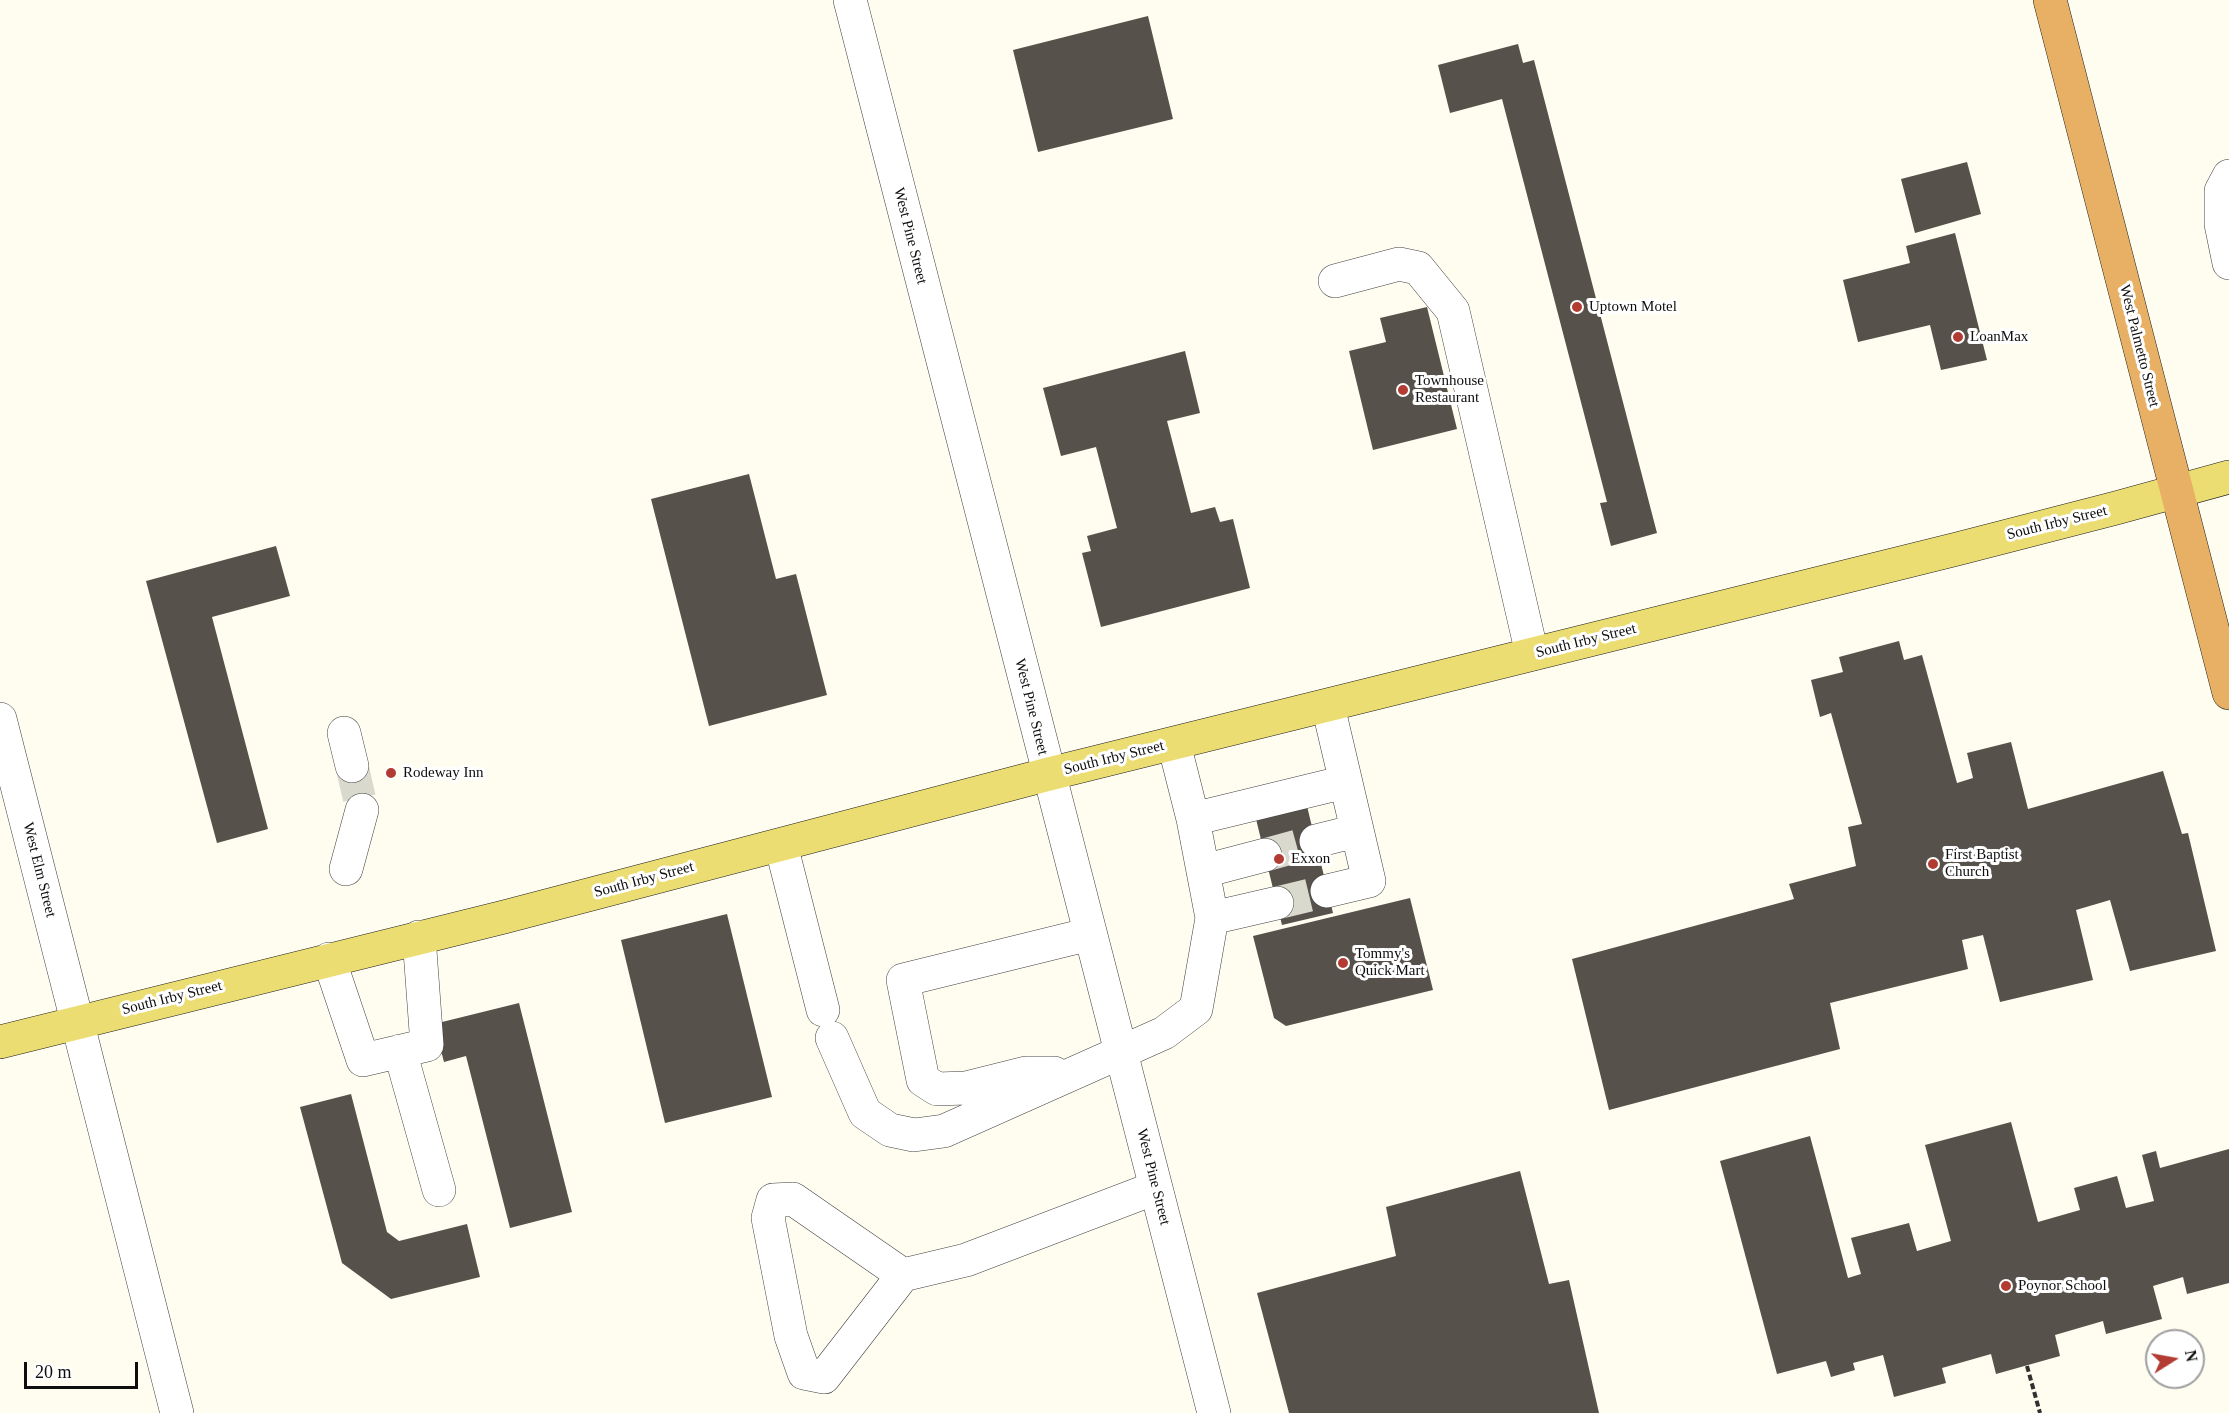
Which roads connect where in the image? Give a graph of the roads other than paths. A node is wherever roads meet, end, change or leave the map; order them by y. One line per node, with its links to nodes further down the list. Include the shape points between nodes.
1 (850, 0): 15 (street, West Pine Street)
2 (2050, 0): 7 (highway, West Palmetto Street)
3 (2229, 176): 4 (street, via 2221,191 2221,224)
4 (2229, 263)
5 (1335, 281): 8 (street, via 1399,264 1418,268 1453,311)
6 (2229, 477): 7 (main road, South Irby Street)
7 (2176, 491): 8 (main road, South Irby Street); 9 (highway, West Palmetto Street)
8 (1532, 654): 10 (main road, South Irby Street)
9 (2229, 693)
10 (1328, 706): 13 (main road, South Irby Street); 16 (street)
11 (344, 733): 14 (street)
12 (2, 738): 31 (street, West Elm Street)
13 (1174, 744): 15 (main road, South Irby Street); 18 (street)
14 (352, 766)
15 (1049, 774): 21 (main road, South Irby Street); 28 (street, West Pine Street)
16 (1345, 782): 18 (street); 19 (street)
17 (362, 810): 23 (street)
18 (1193, 819): 24 (street)
19 (1356, 831): 20 (street); 25 (street, via 1369,881)
20 (1316, 841)
21 (781, 844): 29 (main road, South Irby Street); 35 (street, via 827,1024 865,1113 890,1130 914,1136 944,1131)
22 (1265, 855): 24 (street)
23 (346, 869)
24 (1204, 871): 27 (street)
25 (1327, 891)
26 (1277, 903): 27 (street)
27 (1212, 918): 34 (street, via 1196,1009 1164,1033)
28 (1090, 934): 34 (street, West Pine Street); 35 (street, via 903,980 922,1080 937,1089 966,1088 1026,1073)
29 (419, 937): 30 (main road, South Irby Street); 33 (street, via 427,1045)
30 (329, 959): 31 (main road, South Irby Street); 33 (street, via 363,1060)
31 (78, 1022): 32 (main road, South Irby Street); 39 (street, West Elm Street)
32 (0, 1042)
33 (400, 1052): 37 (street)
34 (1121, 1053): 35 (street); 36 (street, West Pine Street)
35 (1077, 1072)
36 (1155, 1188): 38 (street, via 966,1260); 40 (street, West Pine Street)
37 (440, 1190)
38 (903, 1275): 38 (street, via 824,1377 804,1373 791,1336 768,1218 773,1200 793,1198)
39 (177, 1413)
40 (1214, 1413)

